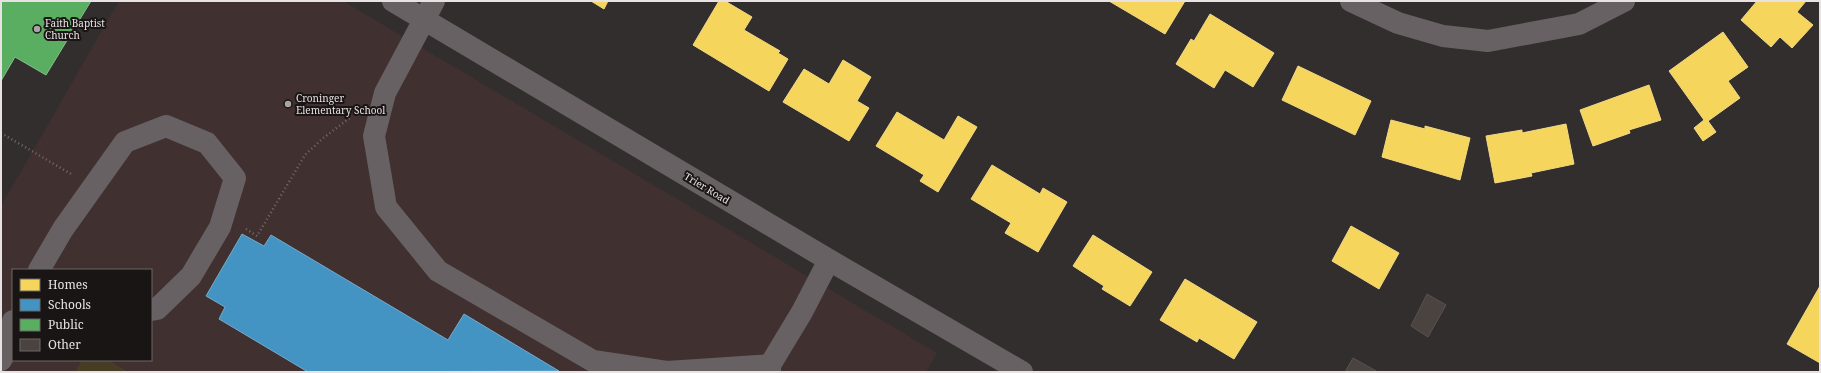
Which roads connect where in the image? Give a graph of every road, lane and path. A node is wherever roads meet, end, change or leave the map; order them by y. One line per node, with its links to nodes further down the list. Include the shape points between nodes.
1 (393, 1): 4 (street, Trier Road)
2 (1351, 1): 3 (street, via 1406,25 1443,36 1488,41 1579,24)
3 (1624, 1)
4 (428, 10): 5 (street); 7 (street, Trier Road)
5 (384, 93): 6 (path, via 322,138 305,155 257,236); 12 (street, via 374,136 386,207 438,271 593,362 667,372)
6 (245, 229)
7 (829, 260): 12 (street); 13 (street, Trier Road)
8 (40, 269): 9 (street, via 64,229 125,142 166,126 207,143 235,178 220,227 191,276 158,309)
9 (152, 310)
10 (12, 336): 11 (street)
11 (1, 360)
12 (770, 368)
13 (1022, 372)

